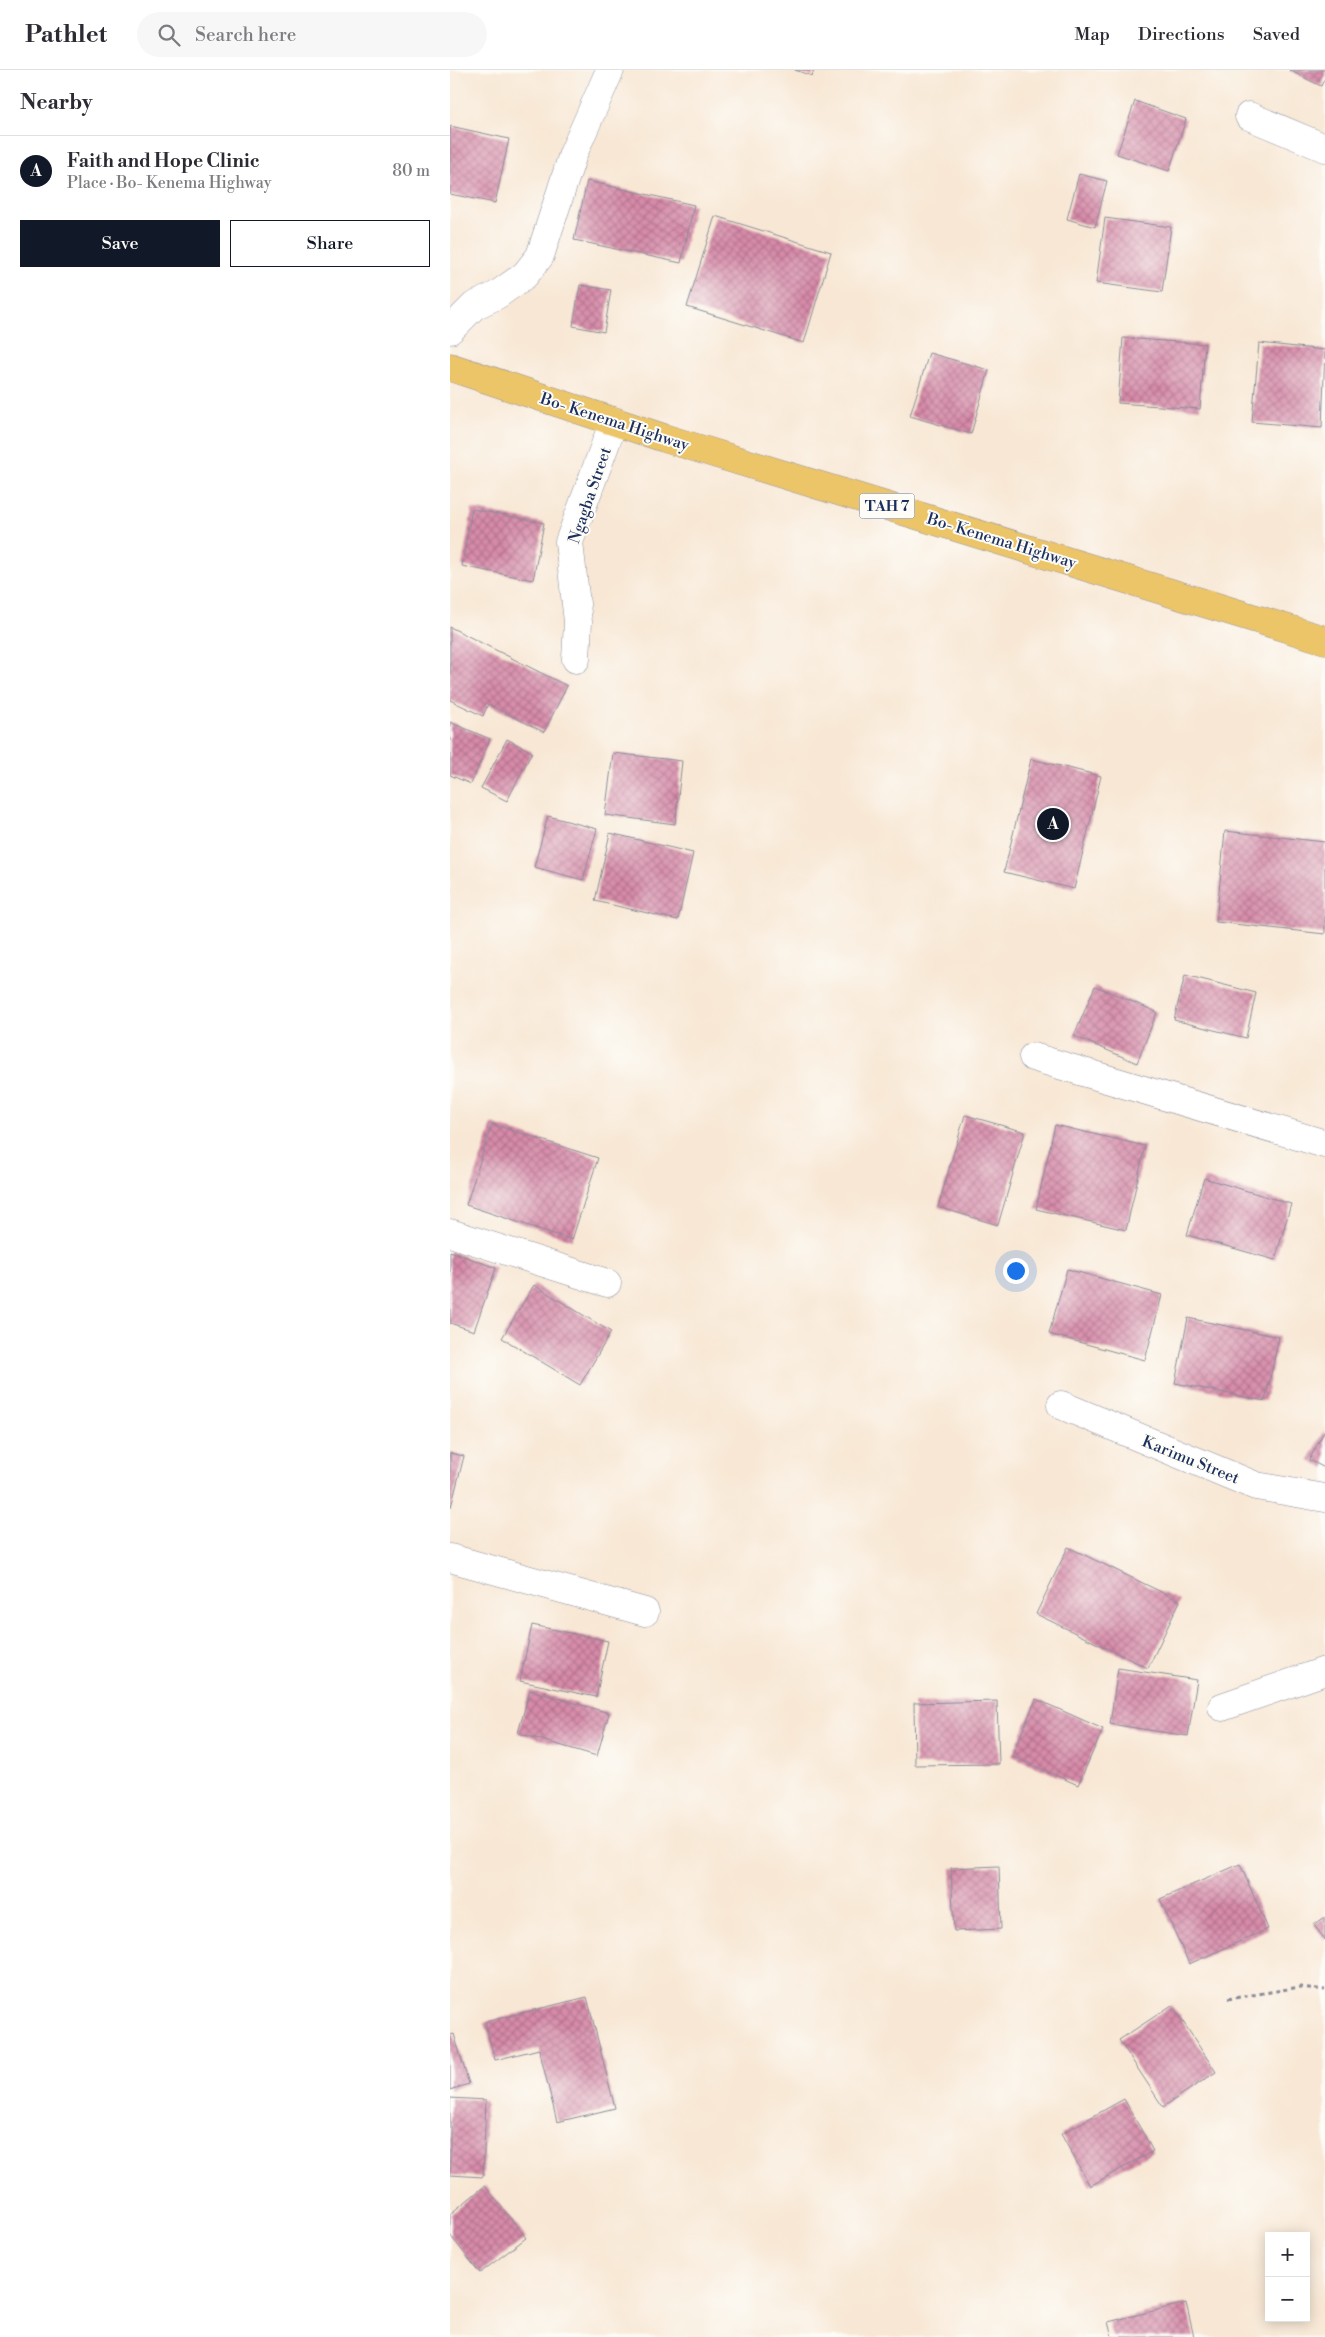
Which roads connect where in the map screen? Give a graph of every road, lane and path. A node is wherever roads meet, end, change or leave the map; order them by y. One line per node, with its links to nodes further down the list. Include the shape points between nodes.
1 (610, 70): 4 (street, via 573,154 540,256 525,275 497,295 474,306)
2 (1249, 116): 3 (street)
3 (1325, 148)
4 (450, 330)
5 (450, 367): 6 (highway, Bo- Kenema Highway / TAH 7)
6 (614, 421): 7 (highway, Bo- Kenema Highway / TAH 7); 8 (street, Ngagba Street, via 569,542 578,622)
7 (1325, 640)
8 (576, 659)
9 (1033, 1057): 10 (street)
10 (1325, 1144)
11 (450, 1233): 12 (street)
12 (607, 1283)
13 (1061, 1406): 14 (street, Karimu Street, via 1256,1486)
14 (1325, 1498)
15 (450, 1558): 16 (street)
16 (645, 1612)
17 (1325, 1672): 18 (street)
18 (1222, 1708)
19 (1325, 1990): 20 (path, via 1300,1987)
20 (1228, 1999)

